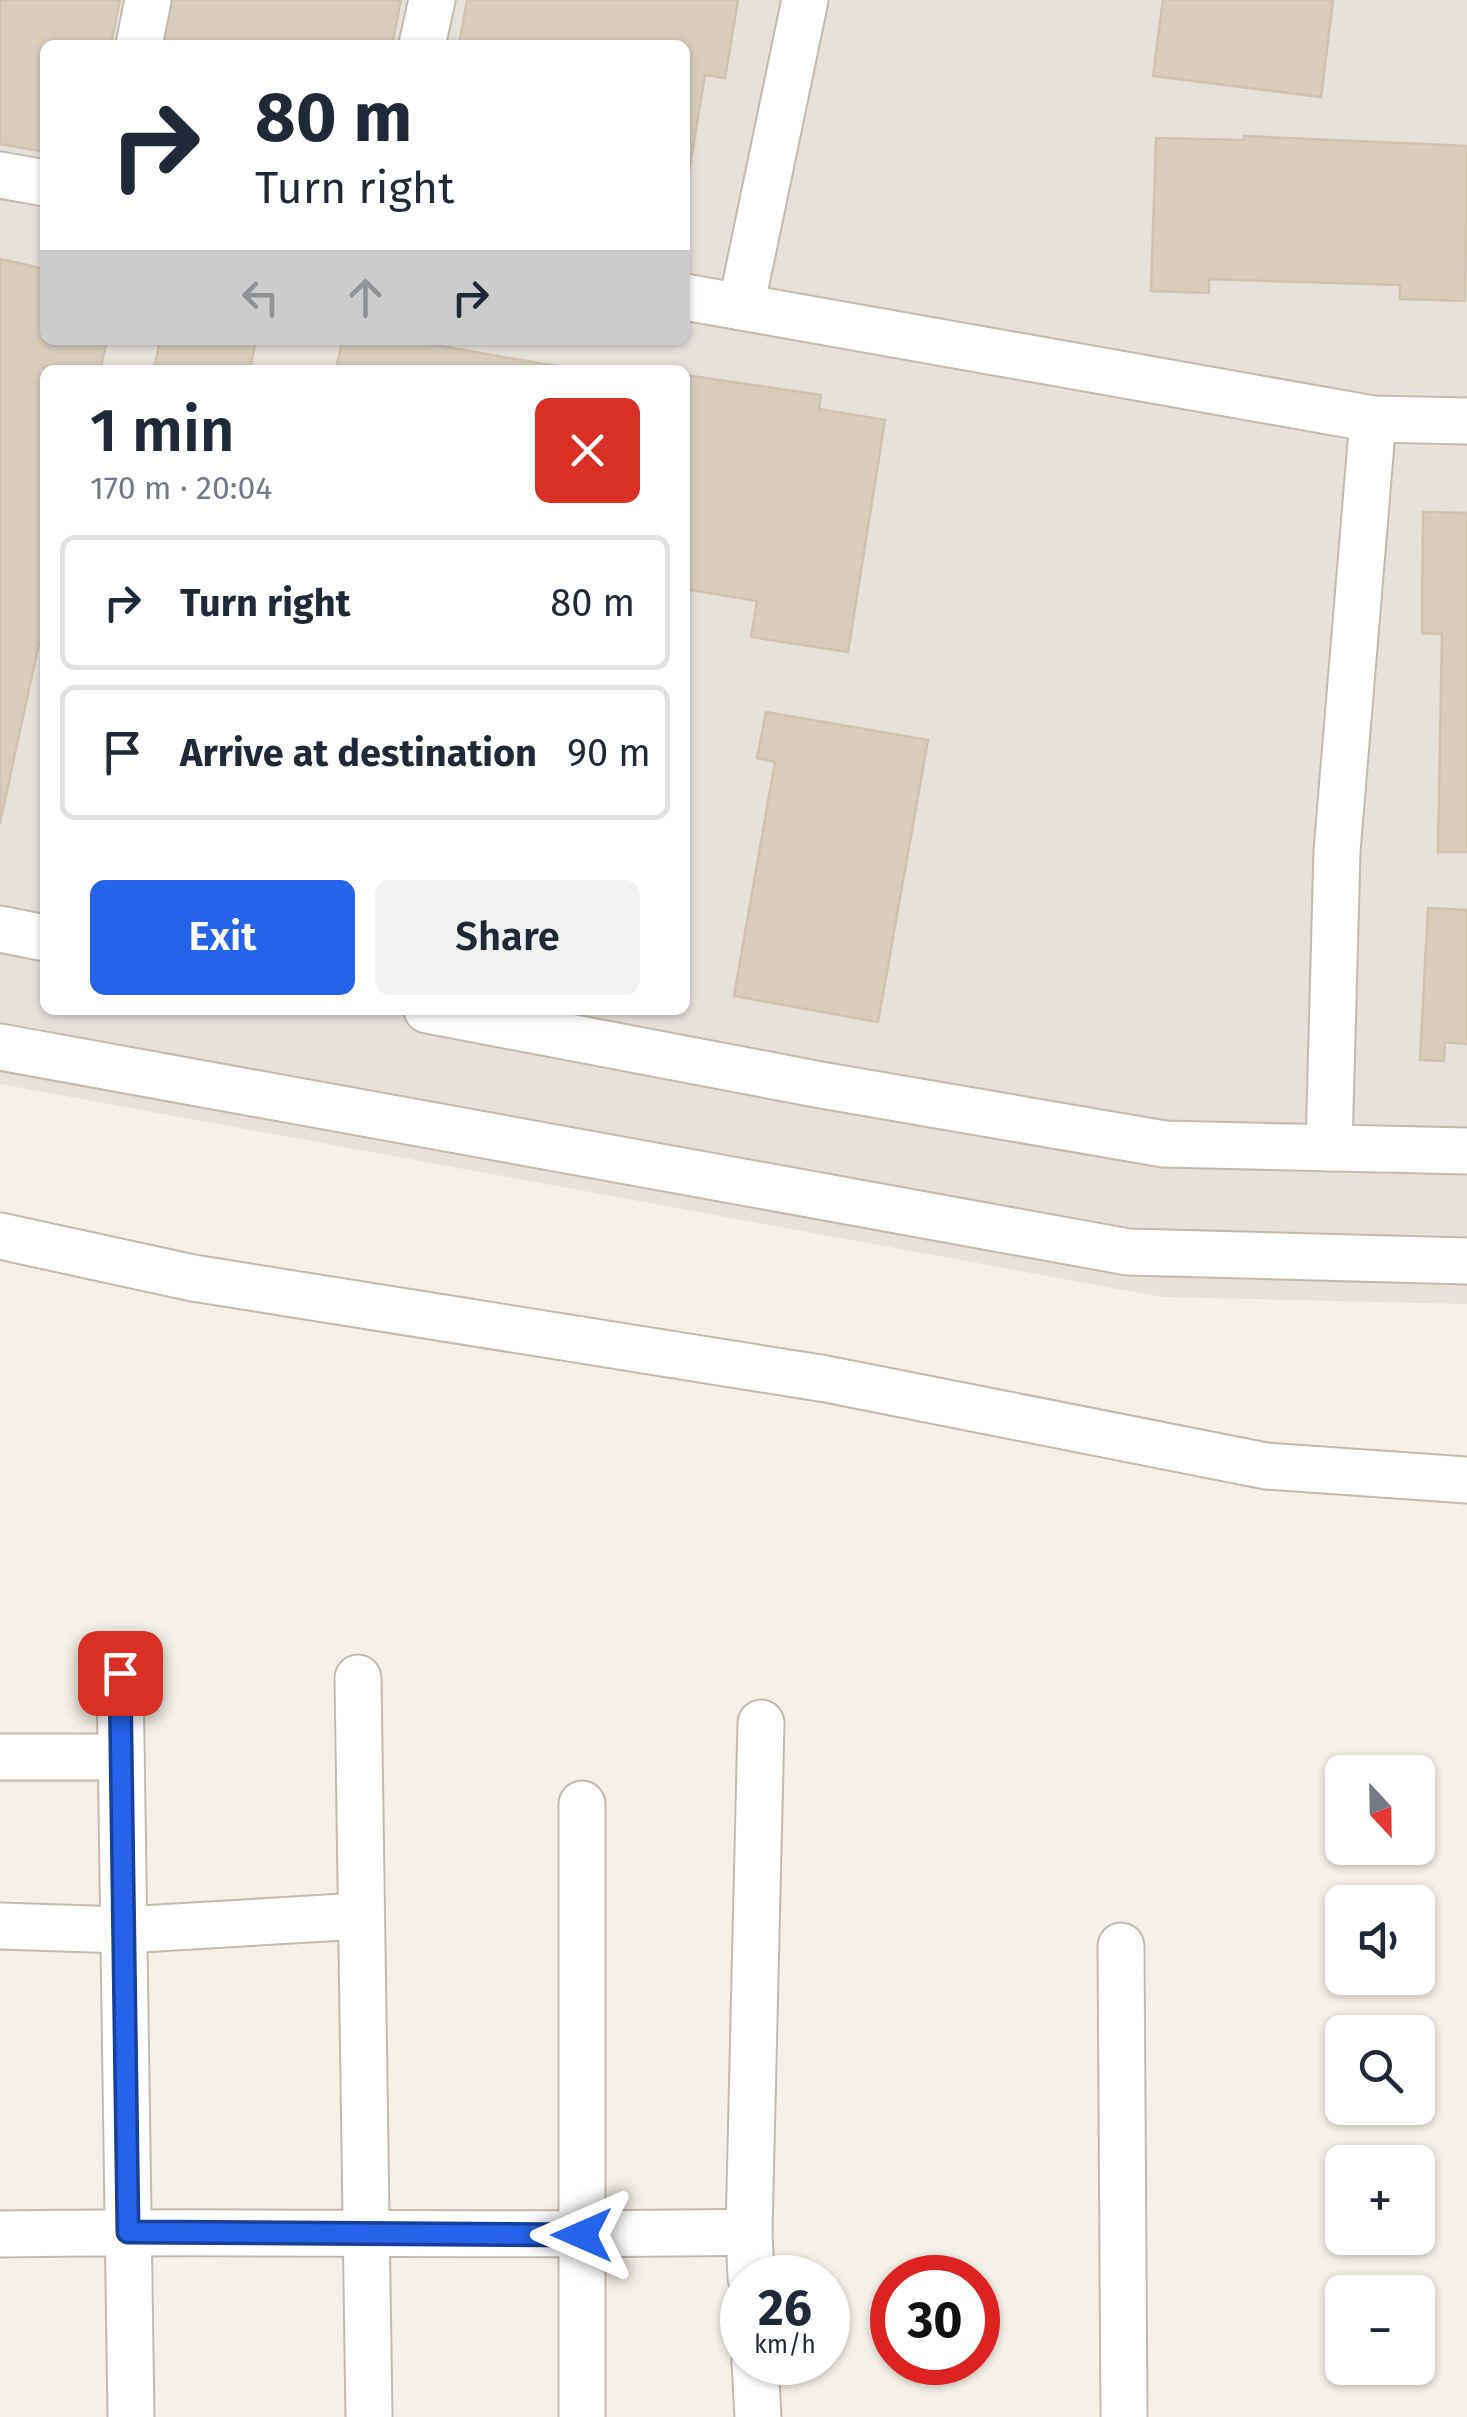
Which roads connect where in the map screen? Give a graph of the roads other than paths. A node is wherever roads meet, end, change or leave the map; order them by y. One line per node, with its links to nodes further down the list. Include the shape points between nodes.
1 (148, 0): 4 (street)
2 (432, 0): 5 (street)
3 (805, 0): 9 (street)
4 (140, 40)
5 (423, 40)
6 (0, 175): 7 (street)
7 (40, 182)
8 (690, 298): 9 (street)
9 (741, 307): 10 (street)
10 (1373, 419): 11 (street); 16 (street, via 1337,851)
11 (1467, 421)
12 (0, 929): 13 (street)
13 (40, 937)
14 (453, 1015): 16 (street, via 1164,1144)
15 (0, 1047): 19 (street, via 1128,1252)
16 (1329, 1148): 17 (street)
17 (1467, 1151)
18 (0, 1236): 20 (street, via 193,1278 826,1379 1266,1466)
19 (1467, 1261)
20 (1467, 1480)
21 (120, 1673): 25 (street)
22 (358, 1678): 27 (street)
23 (761, 1723): 32 (street)
24 (0, 1757): 25 (street)
25 (121, 1757): 29 (street)
26 (582, 1804): 35 (street)
27 (361, 1916): 29 (street); 33 (street)
28 (0, 1926): 29 (street)
29 (124, 1930): 31 (street)
30 (1121, 1946): 42 (street)
31 (128, 2232): 33 (street); 34 (street); 38 (street)
32 (748, 2232): 35 (street); 36 (street)
33 (366, 2233): 35 (street); 39 (street)
34 (0, 2234)
35 (582, 2235): 40 (street)
36 (750, 2255)
37 (756, 2385): 41 (street)
38 (131, 2417)
39 (369, 2417)
40 (582, 2417)
41 (758, 2417)
42 (1124, 2417)

